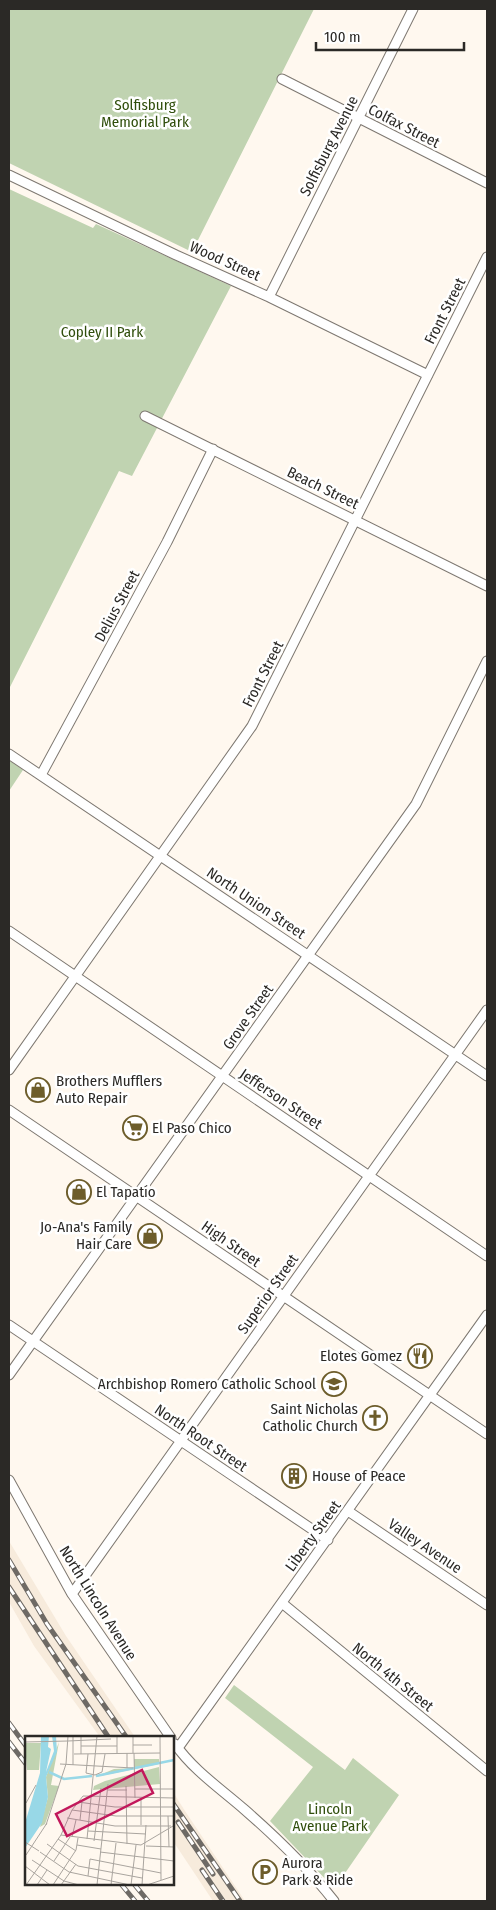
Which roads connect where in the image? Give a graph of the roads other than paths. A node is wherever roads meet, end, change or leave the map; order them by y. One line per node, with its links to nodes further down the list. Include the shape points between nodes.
1 (413, 9): 3 (street, Solfisburg Avenue)
2 (282, 79): 3 (street, Colfax Street)
3 (358, 118): 5 (street, Colfax Street); 8 (street, Solfisburg Avenue)
4 (9, 175): 8 (street, Wood Street)
5 (487, 183)
6 (487, 257): 7 (street, Front Street)
7 (484, 271): 9 (street, Front Street)
8 (269, 296): 9 (street, Wood Street)
9 (428, 375): 12 (street, Front Street)
10 (145, 416): 11 (street, Beach Street)
11 (213, 449): 12 (street, Beach Street); 16 (street, Delius Street, via 167,542)
12 (356, 520): 13 (street, Beach Street); 17 (street, Front Street, via 252,726)
13 (487, 586)
14 (487, 661): 19 (street, Grove Street, via 416,804)
15 (9, 754): 16 (street, North Union Street)
16 (41, 775): 17 (street, North Union Street)
17 (161, 855): 19 (street, North Union Street); 20 (street, Front Street)
18 (9, 931): 20 (street, Jefferson Street)
19 (308, 955): 22 (street, North Union Street); 24 (street, Grove Street)
20 (75, 976): 23 (street, Front Street); 24 (street, Jefferson Street)
21 (487, 1010): 22 (street, Superior Street)
22 (456, 1055): 25 (street, North Union Street); 27 (street, Superior Street)
23 (9, 1070)
24 (223, 1076): 27 (street, Jefferson Street); 28 (street, Grove Street)
25 (487, 1076)
26 (9, 1110): 28 (street, High Street)
27 (369, 1175): 29 (street, Jefferson Street); 30 (street, Superior Street)
28 (138, 1196): 30 (street, High Street); 33 (street, Grove Street)
29 (487, 1256)
30 (283, 1296): 35 (street, High Street); 37 (street, Superior Street)
31 (487, 1315): 35 (street, Liberty Street)
32 (9, 1325): 33 (street, North Root Street)
33 (33, 1342): 34 (street, Grove Street); 37 (street, North Root Street)
34 (9, 1375)
35 (430, 1396): 36 (street, High Street); 39 (street, Liberty Street)
36 (487, 1434)
37 (180, 1441): 40 (street, North Root Street); 41 (street, Superior Street)
38 (9, 1480): 41 (street, North Lincoln Avenue)
39 (348, 1511): 40 (street, Liberty Street); 43 (street, Valley Avenue)
40 (328, 1540): 42 (street, Liberty Street)
41 (72, 1594): 44 (street, North Lincoln Avenue)
42 (282, 1604): 46 (street, Liberty Street); 47 (street, North 4th Street)
43 (487, 1605)
44 (170, 1736)
45 (174, 1742): 46 (street, North Lincoln Avenue)
46 (178, 1748): 48 (street, North Lincoln Avenue, via 254,1818)
47 (487, 1771)
48 (334, 1901)

